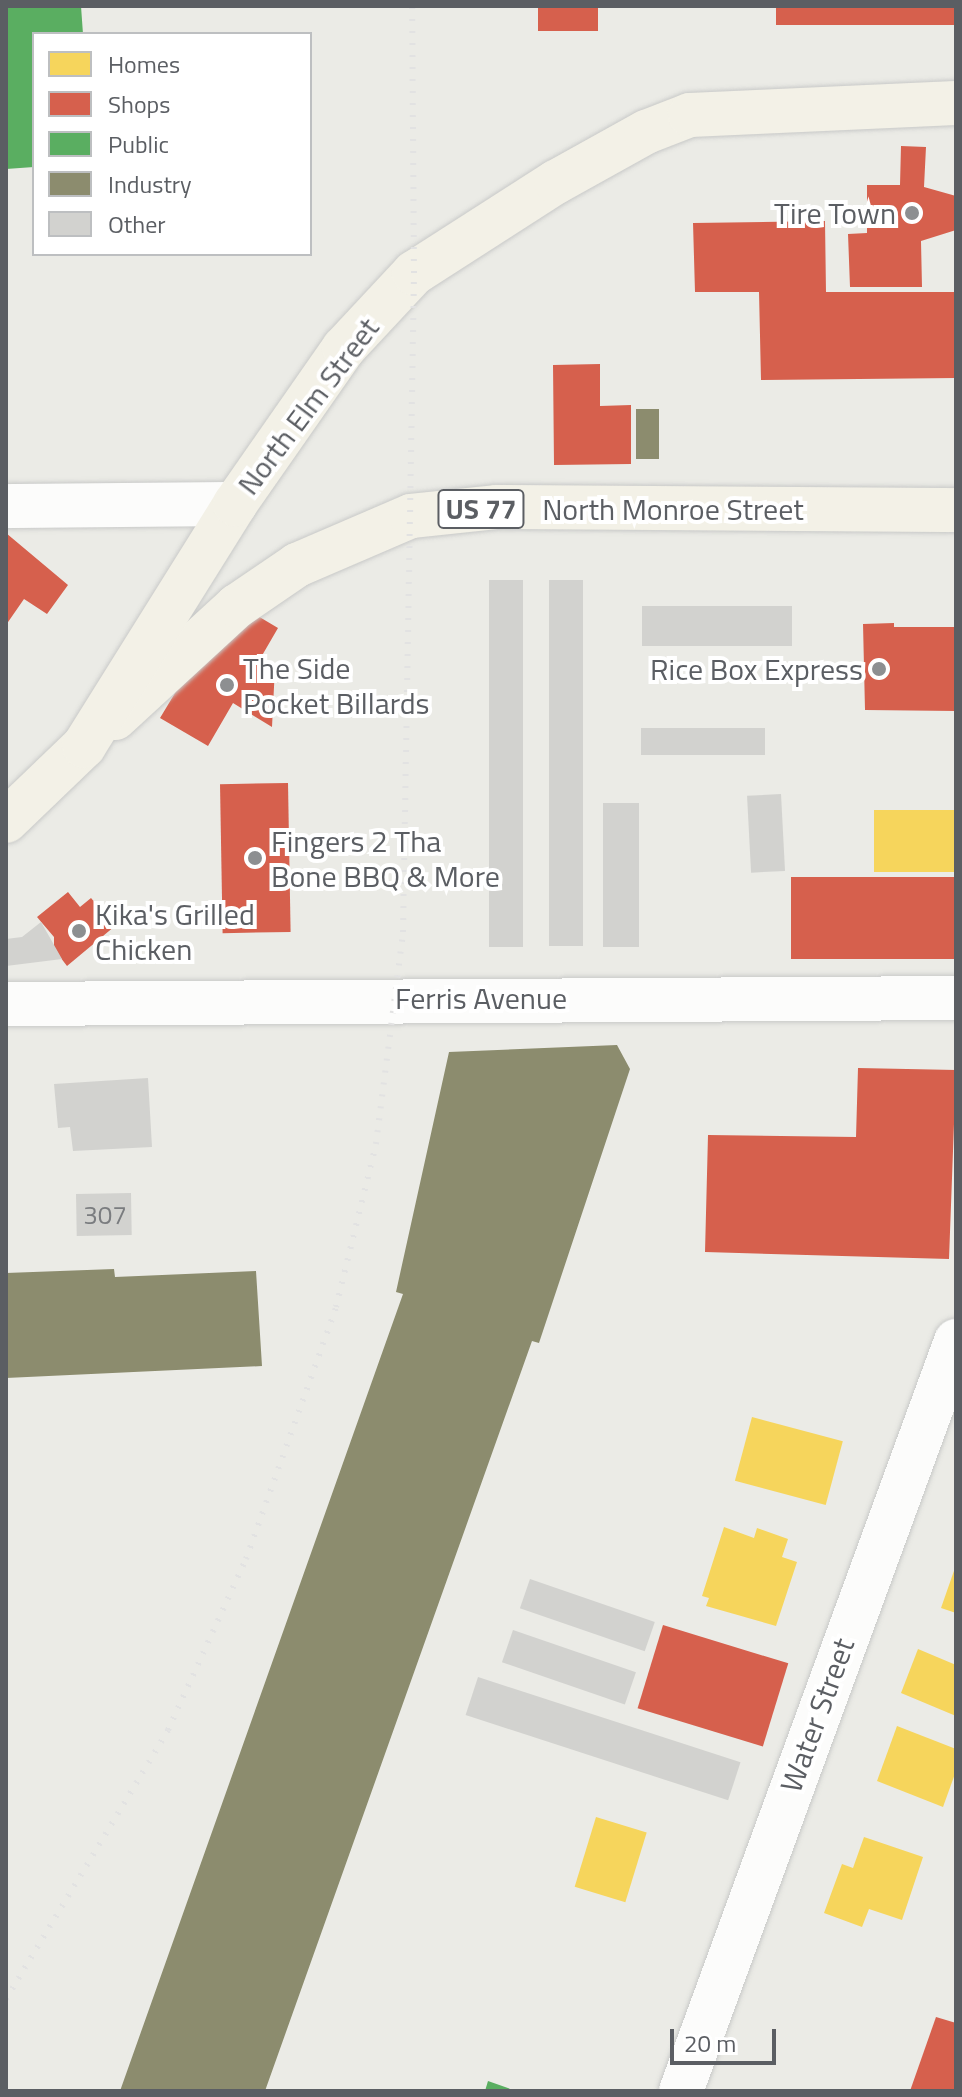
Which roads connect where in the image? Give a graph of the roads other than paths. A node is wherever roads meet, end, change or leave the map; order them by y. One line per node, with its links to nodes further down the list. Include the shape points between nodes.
1 (956, 103): 2 (main road, North Elm Street / US 77, via 690,115 646,132 556,182 414,273 344,348)
2 (235, 504): 3 (street); 5 (main road, North Elm Street / US 77)
3 (6, 506)
4 (956, 510): 5 (main road, North Monroe Street / US 77, via 496,507 411,516 297,565 237,606)
5 (84, 746): 6 (main road, North Elm Street / US 77)
6 (6, 821)
7 (956, 998): 8 (street, Ferris Avenue)
8 (6, 1004)
9 (956, 1341): 10 (street, Water Street)
10 (681, 2091)

